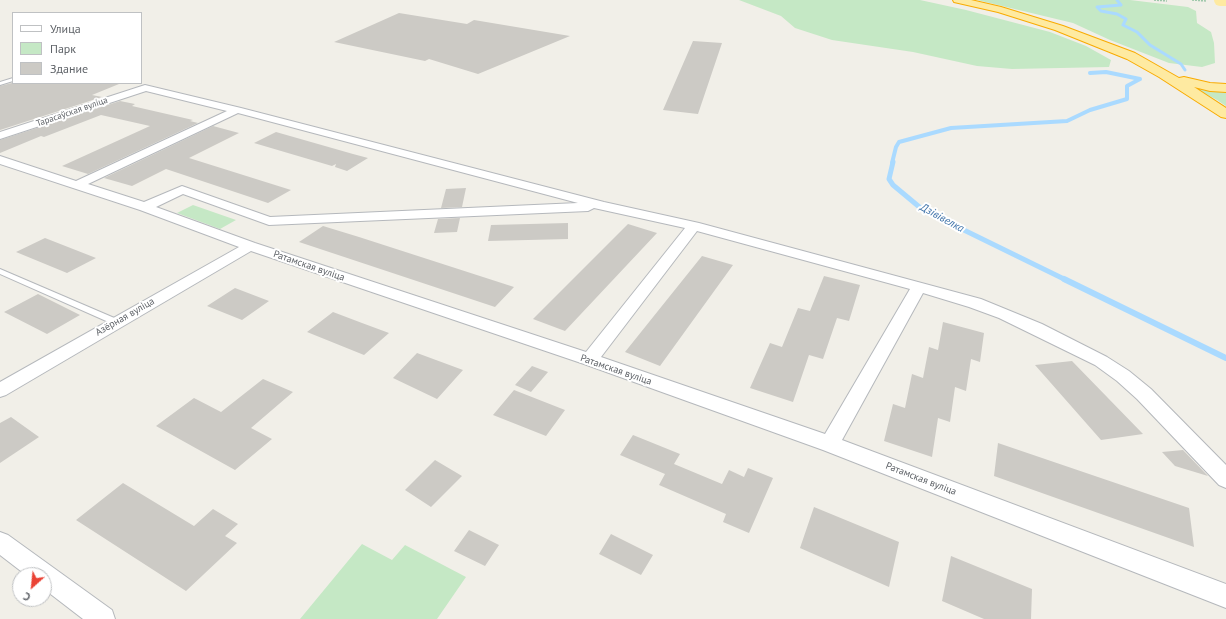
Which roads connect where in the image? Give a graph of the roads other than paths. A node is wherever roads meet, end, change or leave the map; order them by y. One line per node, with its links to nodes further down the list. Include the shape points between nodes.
1 (958, 0): 5 (highway, via 1059,28 1131,56)
2 (1220, 0): 3 (highway, bridge); 4 (highway)
3 (1226, 0)
4 (1226, 5)
5 (1164, 74): 8 (highway, via 1198,85); 10 (highway)
6 (12, 79): 7 (lane)
7 (0, 84)
8 (1226, 88)
9 (237, 110): 11 (street, Тарасаўская вуліца, via 144,88); 13 (street); 15 (street)
10 (1226, 114)
11 (0, 136)
12 (0, 160): 13 (street, Ратамская вуліца)
13 (77, 185): 14 (street, Ратамская вуліца)
14 (145, 206): 15 (street, via 182,190 269,221); 17 (street, Ратамская вуліца)
15 (603, 206): 16 (street)
16 (694, 226): 19 (street); 21 (street)
17 (250, 246): 20 (street, Азёрная вуліца); 21 (street, Ратамская вуліца)
18 (0, 271): 20 (lane)
19 (918, 286): 23 (street); 24 (street, via 1005,314 1101,361 1144,394)
20 (116, 322): 22 (street, Азёрная вуліца)
21 (590, 360): 23 (street, Ратамская вуліца)
22 (0, 390)
23 (830, 444): 26 (street, Ратамская вуліца)
24 (1226, 479)
25 (0, 542): 27 (street)
26 (1226, 596)
27 (103, 619)

